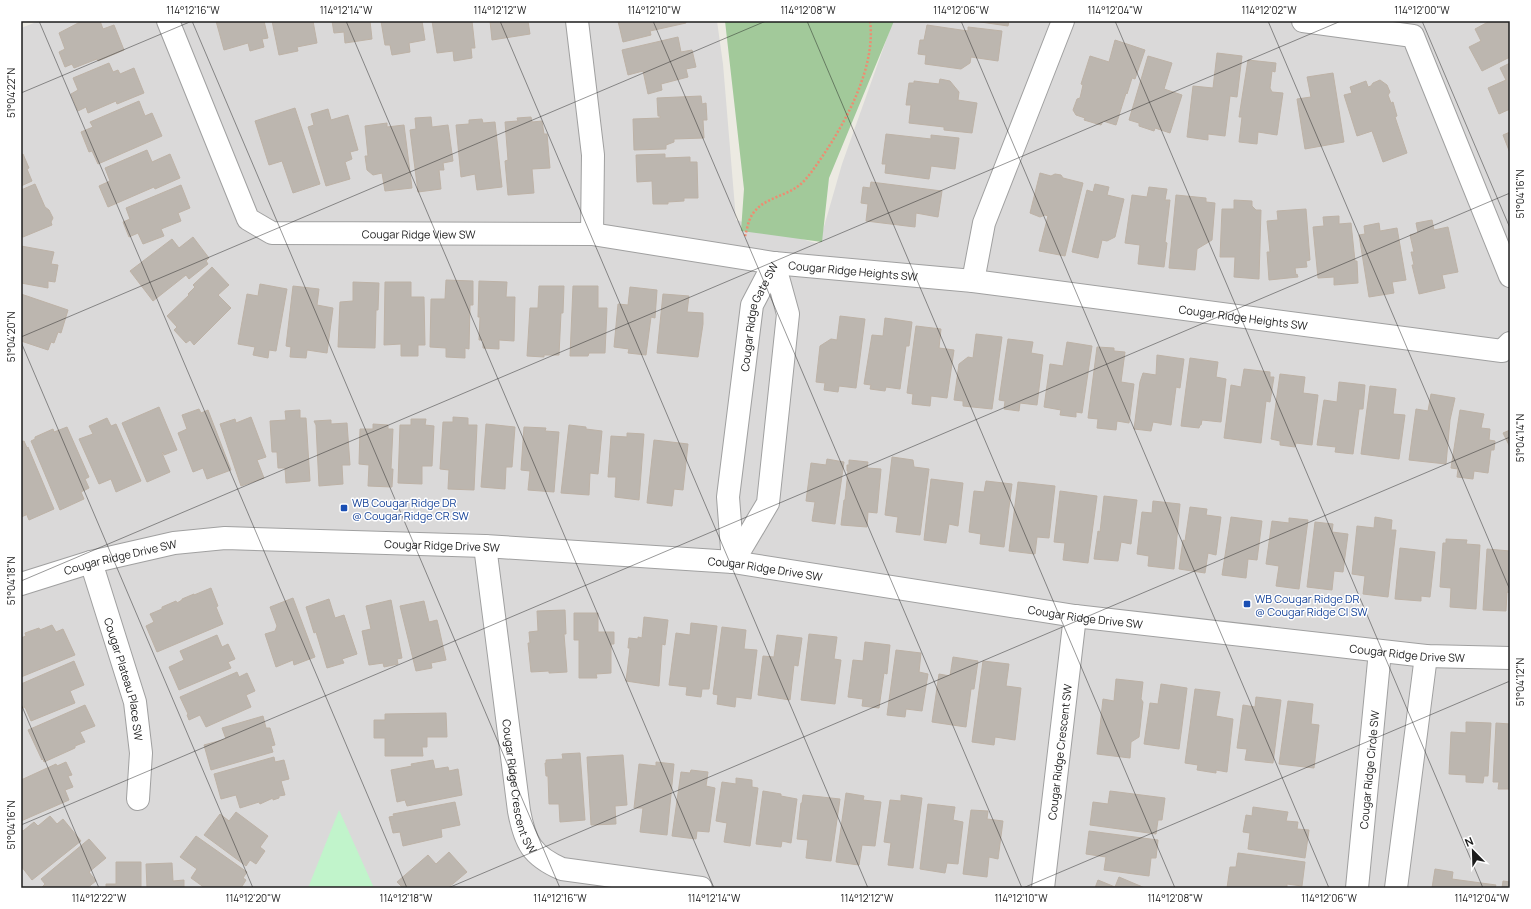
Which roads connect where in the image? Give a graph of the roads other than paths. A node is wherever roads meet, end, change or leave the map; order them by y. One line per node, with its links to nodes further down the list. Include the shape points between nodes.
1 (168, 21): 5 (street, Cougar Ridge View SW, via 248,219 272,233)
2 (577, 21): 5 (street, via 593,155)
3 (1062, 21): 8 (street, via 984,223)
4 (1304, 21): 7 (street, via 1413,36)
5 (592, 234): 6 (street, Cougar Ridge Heights SW)
6 (774, 263): 8 (street, Cougar Ridge Heights SW); 12 (street, Cougar Ridge Gate SW, via 752,305 728,497); 12 (street, Cougar Ridge Gate SW, via 788,314 768,503)
7 (1510, 276)
8 (973, 281): 9 (street, Cougar Ridge Heights SW, via 1502,351)
9 (1510, 343)
10 (485, 546): 11 (street, Cougar Ridge Drive SW, via 225,538 174,543); 12 (street, Cougar Ridge Drive SW); 19 (street, Cougar Ridge Crescent SW, via 520,818 522,830 532,849 546,862 562,869)
11 (91, 562): 13 (street, Cougar Ridge Drive SW); 18 (street, Cougar Plateau Place SW, via 135,702 141,753)
12 (733, 562): 14 (street, Cougar Ridge Drive SW)
13 (21, 584)
14 (1075, 616): 15 (street, Cougar Ridge Drive SW); 20 (street, Cougar Ridge Crescent SW)
15 (1380, 651): 16 (street, Cougar Ridge Drive SW); 21 (street, Cougar Ridge Circle SW)
16 (1426, 656): 17 (street, Cougar Ridge Drive SW); 22 (street)
17 (1510, 658)
18 (138, 799)
19 (701, 888)
20 (1043, 888)
21 (1358, 888)
22 (1396, 888)

